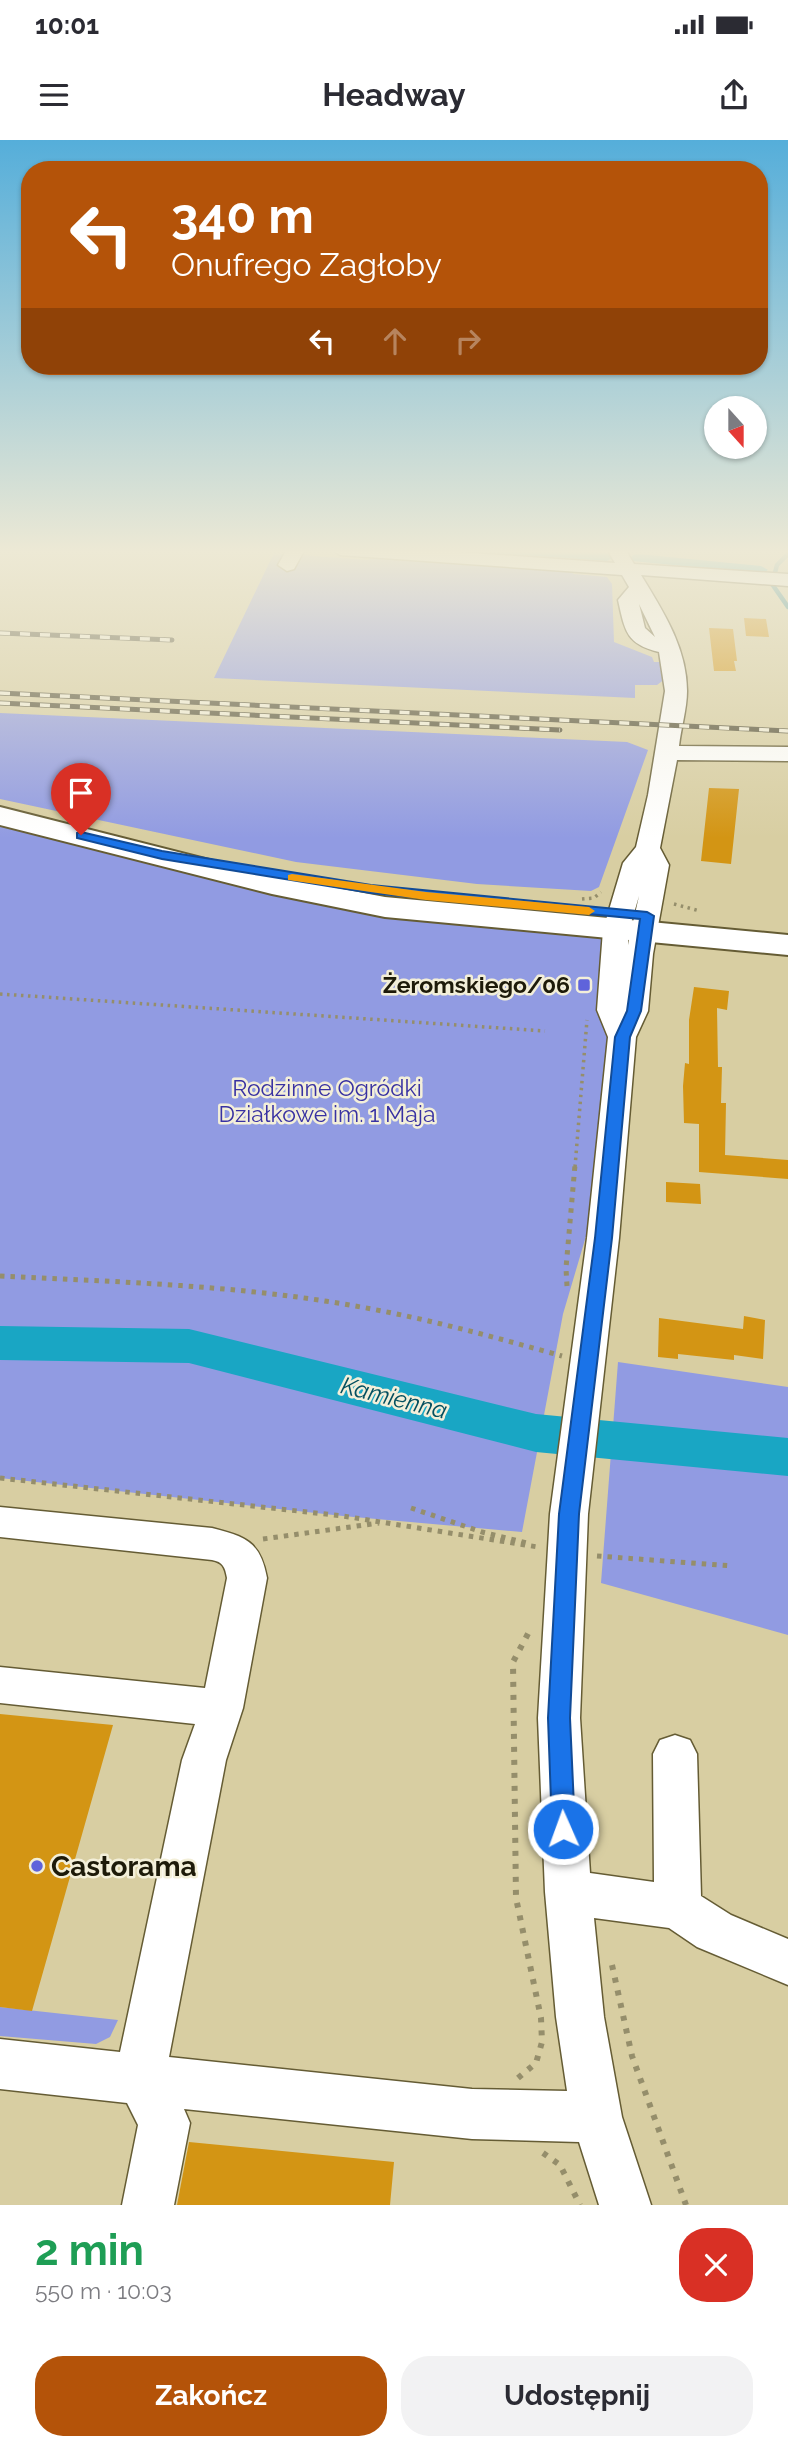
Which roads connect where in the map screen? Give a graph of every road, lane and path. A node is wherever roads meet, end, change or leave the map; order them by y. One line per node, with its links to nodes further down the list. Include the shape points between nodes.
1 (656, 645): 2 (street, via 670,648 676,691)
2 (667, 753): 3 (street); 5 (street, via 648,848 656,865)
3 (788, 754)
4 (0, 816): 5 (main road, via 162,855 371,889)
5 (632, 923): 6 (main road); 7 (main road); 13 (street, via 634,1011 622,1037 603,1238)
6 (788, 928)
7 (788, 945)
8 (0, 994): 10 (path)
9 (587, 1016): 12 (path, via 566,1268)
10 (545, 1031)
11 (0, 1276): 13 (path, via 184,1285 326,1301 465,1330)
12 (572, 1298)
13 (577, 1367): 23 (street, via 559,1718)
14 (0, 1478): 16 (path)
15 (0, 1522): 17 (street)
16 (383, 1522): 17 (path, via 239,1543); 18 (path)
17 (232, 1549): 21 (street, via 244,1562 247,1578)
18 (549, 1549)
19 (532, 1625): 28 (path, via 513,1662 516,1898 541,2018 541,2042 536,2063)
20 (0, 1685): 21 (street)
21 (222, 1707): 27 (street, via 201,1774)
22 (675, 1754): 24 (street)
23 (568, 1892): 24 (street); 29 (street, via 580,2017)
24 (678, 1907): 25 (street, via 714,1931)
25 (783, 1955)
26 (0, 2064): 27 (street)
27 (141, 2078): 29 (street, via 472,2114); 31 (street, via 164,2123)
28 (512, 2081)
29 (597, 2116): 33 (street)
30 (533, 2146): 32 (path, via 559,2165)
31 (148, 2205)
32 (580, 2205)
33 (625, 2205)

